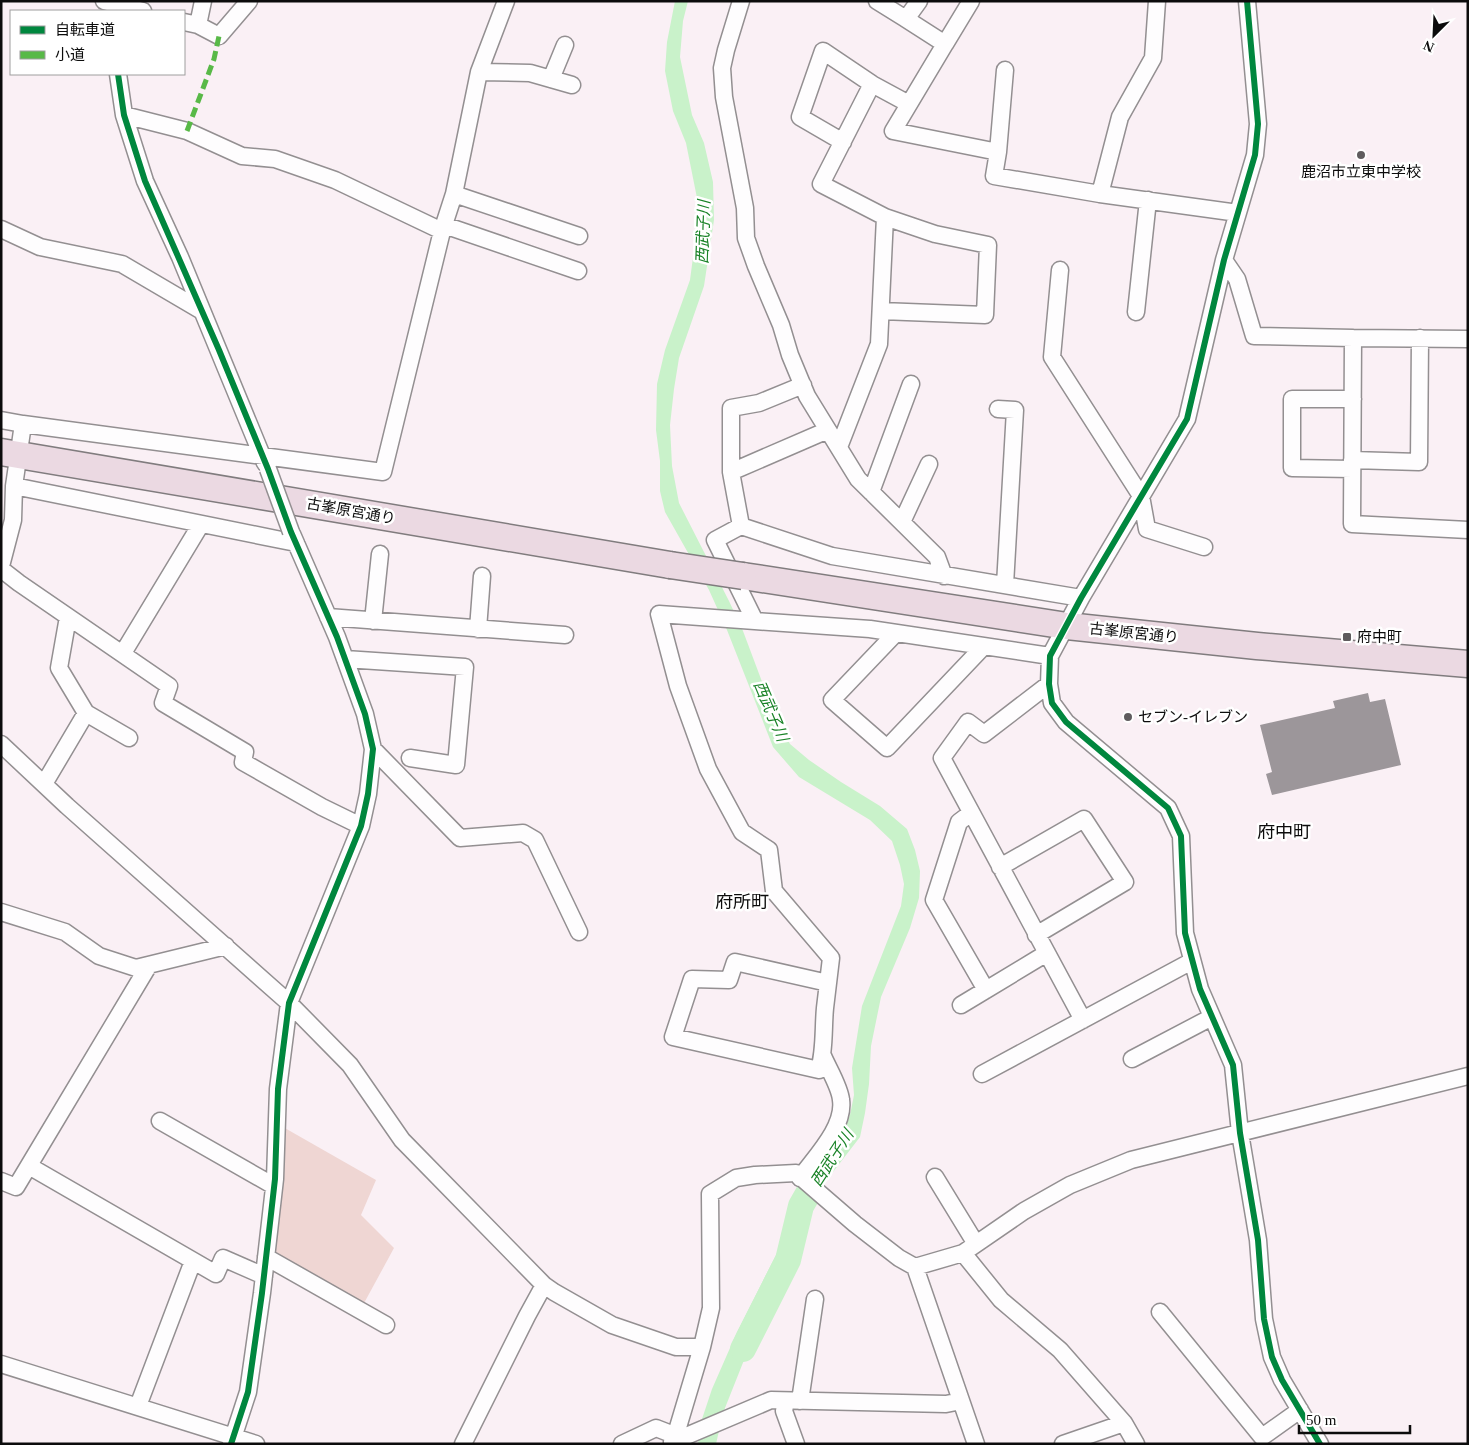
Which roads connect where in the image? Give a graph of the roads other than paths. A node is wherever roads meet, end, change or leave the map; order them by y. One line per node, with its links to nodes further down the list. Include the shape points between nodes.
1 (104, 1): 11 (street)
2 (203, 1): 13 (street)
3 (250, 1): 13 (street, via 219,36)
4 (506, 1): 17 (street)
5 (741, 1): 44 (street, via 722,68 724,97 745,208 746,238)
6 (876, 1): 12 (street)
7 (919, 1): 12 (street)
8 (971, 1): 14 (street)
9 (1157, 1): 27 (street, via 1153,58 1120,117)
10 (1247, 1): 29 (street, via 1258,124 1255,156)
11 (139, 10)
12 (906, 19): 14 (street)
13 (191, 23)
14 (945, 44): 22 (street)
15 (565, 45): 19 (street)
16 (1005, 70): 25 (street)
17 (479, 72): 19 (street, via 530,73); 26 (street)
18 (118, 75): 23 (street)
19 (551, 79): 21 (street)
20 (872, 84): 22 (street); 24 (street); 24 (street, via 823,51 800,117)
21 (572, 85)
22 (909, 104): 25 (street, via 893,131)
23 (124, 115): 31 (street, via 187,131 242,156 275,159 335,180); 37 (street, via 145,181)
24 (843, 142): 30 (street, via 821,184)
25 (998, 152): 27 (street, via 994,176)
26 (454, 194): 31 (street); 33 (street)
27 (1100, 194): 28 (street)
28 (1148, 200): 29 (street); 39 (street)
29 (1238, 213): 34 (street)
30 (885, 217): 38 (street); 38 (street, via 935,234 988,244 985,315)
31 (443, 228): 36 (street); 52 (street, via 383,472)
32 (1, 229): 37 (street, via 40,247 122,264)
33 (579, 236)
34 (1224, 260): 40 (street, via 1237,279 1254,336); 58 (street, via 1187,420)
35 (1060, 270): 58 (street, via 1052,357)
36 (578, 271)
37 (202, 311): 52 (street)
38 (881, 311): 50 (street, via 879,344)
39 (1136, 312)
40 (1353, 338): 41 (street); 45 (street)
41 (1420, 338): 42 (street); 54 (street, via 1418,462)
42 (1468, 338)
43 (911, 384): 57 (street)
44 (803, 385): 49 (street); 55 (street, via 759,403 731,408)
45 (1353, 399): 54 (street); 54 (street, via 1292,399 1292,468)
46 (998, 409): 69 (street, via 1015,410)
47 (1, 420): 48 (street)
48 (23, 424): 51 (street); 52 (street)
49 (828, 430): 50 (street); 55 (street)
50 (839, 447): 57 (street, via 858,479)
51 (10, 454): 56 (street); 75 (main road, 古峯原宮通り, bridge, via 743,576)
52 (265, 462): 63 (street, bridge)
53 (929, 464): 59 (street)
54 (1352, 465): 62 (street, via 1352,524)
55 (731, 472): 61 (street)
56 (14, 486): 60 (street); 66 (street, via 13,520)
57 (871, 492): 59 (street)
58 (1141, 496): 64 (street, via 1147,529); 70 (street)
59 (902, 522): 68 (street, via 937,557)
60 (201, 524): 63 (street); 80 (street)
61 (741, 526): 68 (street, via 832,556); 74 (street, via 715,540)
62 (1468, 530)
63 (293, 538): 72 (street)
64 (1204, 547)
65 (380, 554): 73 (street)
66 (1, 567): 71 (street)
67 (482, 576): 76 (street)
68 (944, 576): 69 (street)
69 (1005, 585): 70 (street)
70 (1082, 598): 75 (street)
71 (68, 617): 80 (street); 85 (street, via 59,668)
72 (328, 618): 73 (street); 82 (street)
73 (373, 621): 76 (street)
74 (755, 621): 77 (street); 101 (street, via 659,614 678,686 708,768 742,832 770,850 774,890 831,958)
75 (1068, 626): 81 (street); 83 (main road, 古峯原宮通り)
76 (478, 629): 78 (street)
77 (896, 633): 79 (street); 79 (street, via 832,700 887,748)
78 (565, 635)
79 (984, 646): 81 (street)
80 (122, 653): 92 (street, via 169,686 163,703 245,752 243,762)
81 (1050, 656): 84 (street)
82 (345, 660): 88 (street, via 365,714); 89 (street, via 465,667 456,765)
83 (1468, 664)
84 (1049, 684): 91 (street, via 984,734 968,722 942,758); 99 (street, via 1052,703 1066,722 1168,808 1181,836 1185,933)
85 (86, 713): 86 (street); 90 (street)
86 (130, 738)
87 (1, 744): 90 (street)
88 (373, 749): 92 (street); 95 (street, via 460,838 523,833 535,840)
89 (410, 758)
90 (44, 784): 97 (street)
91 (971, 813): 93 (street); 102 (street, via 959,822 934,900)
92 (361, 826): 103 (street)
93 (1000, 867): 96 (street); 96 (street, via 1084,819 1125,882)
94 (1, 912): 100 (street, via 66,932 99,956 136,968)
95 (579, 932)
96 (1036, 935): 98 (street)
97 (226, 946): 100 (street); 103 (street)
98 (1047, 953): 102 (street); 106 (street)
99 (1192, 961): 105 (street); 106 (street)
100 (149, 965): 113 (street)
101 (828, 983): 107 (street); 107 (street, via 735,962 729,980 692,979 674,1037 819,1070)
102 (986, 990): 104 (street)
103 (289, 1003): 117 (street, via 278,1089); 123 (street, via 350,1065 402,1140)
104 (961, 1005)
105 (1212, 1017): 108 (street); 112 (street, via 1233,1065)
106 (1083, 1020): 109 (street)
107 (823, 1056): 115 (street, via 842,1108 836,1128)
108 (1132, 1059)
109 (982, 1074)
110 (1468, 1076): 112 (street)
111 (160, 1121): 117 (street)
112 (1240, 1133): 118 (street, via 1131,1160 1070,1185); 132 (street, via 1258,1240 1264,1319 1272,1357)
113 (29, 1166): 116 (street, via 16,1187); 120 (street)
114 (935, 1177): 118 (street)
115 (800, 1178): 121 (street, via 898,1258); 127 (street, via 796,1173 736,1178 710,1194 711,1308)
116 (1, 1181)
117 (274, 1186): 119 (street)
118 (969, 1248): 121 (street); 133 (street, via 1001,1300 1060,1350)
119 (266, 1258): 122 (street); 126 (street)
120 (193, 1261): 122 (street, via 216,1274 223,1258); 131 (street)
121 (915, 1267): 129 (street)
122 (264, 1276): 134 (street, via 248,1392)
123 (544, 1286): 127 (street, via 612,1325 676,1347); 137 (street)
124 (815, 1299): 130 (street)
125 (1160, 1312): 132 (street, via 1262,1437)
126 (386, 1325)
127 (702, 1347): 135 (street)
128 (1, 1364): 131 (street)
129 (961, 1400): 130 (street, via 946,1404); 140 (street)
130 (793, 1401): 135 (street, via 771,1400); 139 (street, via 784,1411)
131 (138, 1406): 134 (street)
132 (1300, 1410): 143 (street)
133 (1124, 1423): 141 (street); 142 (street)
134 (232, 1440): 136 (street)
135 (673, 1440): 138 (street, via 656,1428)
136 (256, 1444)
137 (463, 1444)
138 (622, 1444)
139 (796, 1444)
140 (976, 1444)
141 (1063, 1444)
142 (1136, 1444)
143 (1320, 1444)

